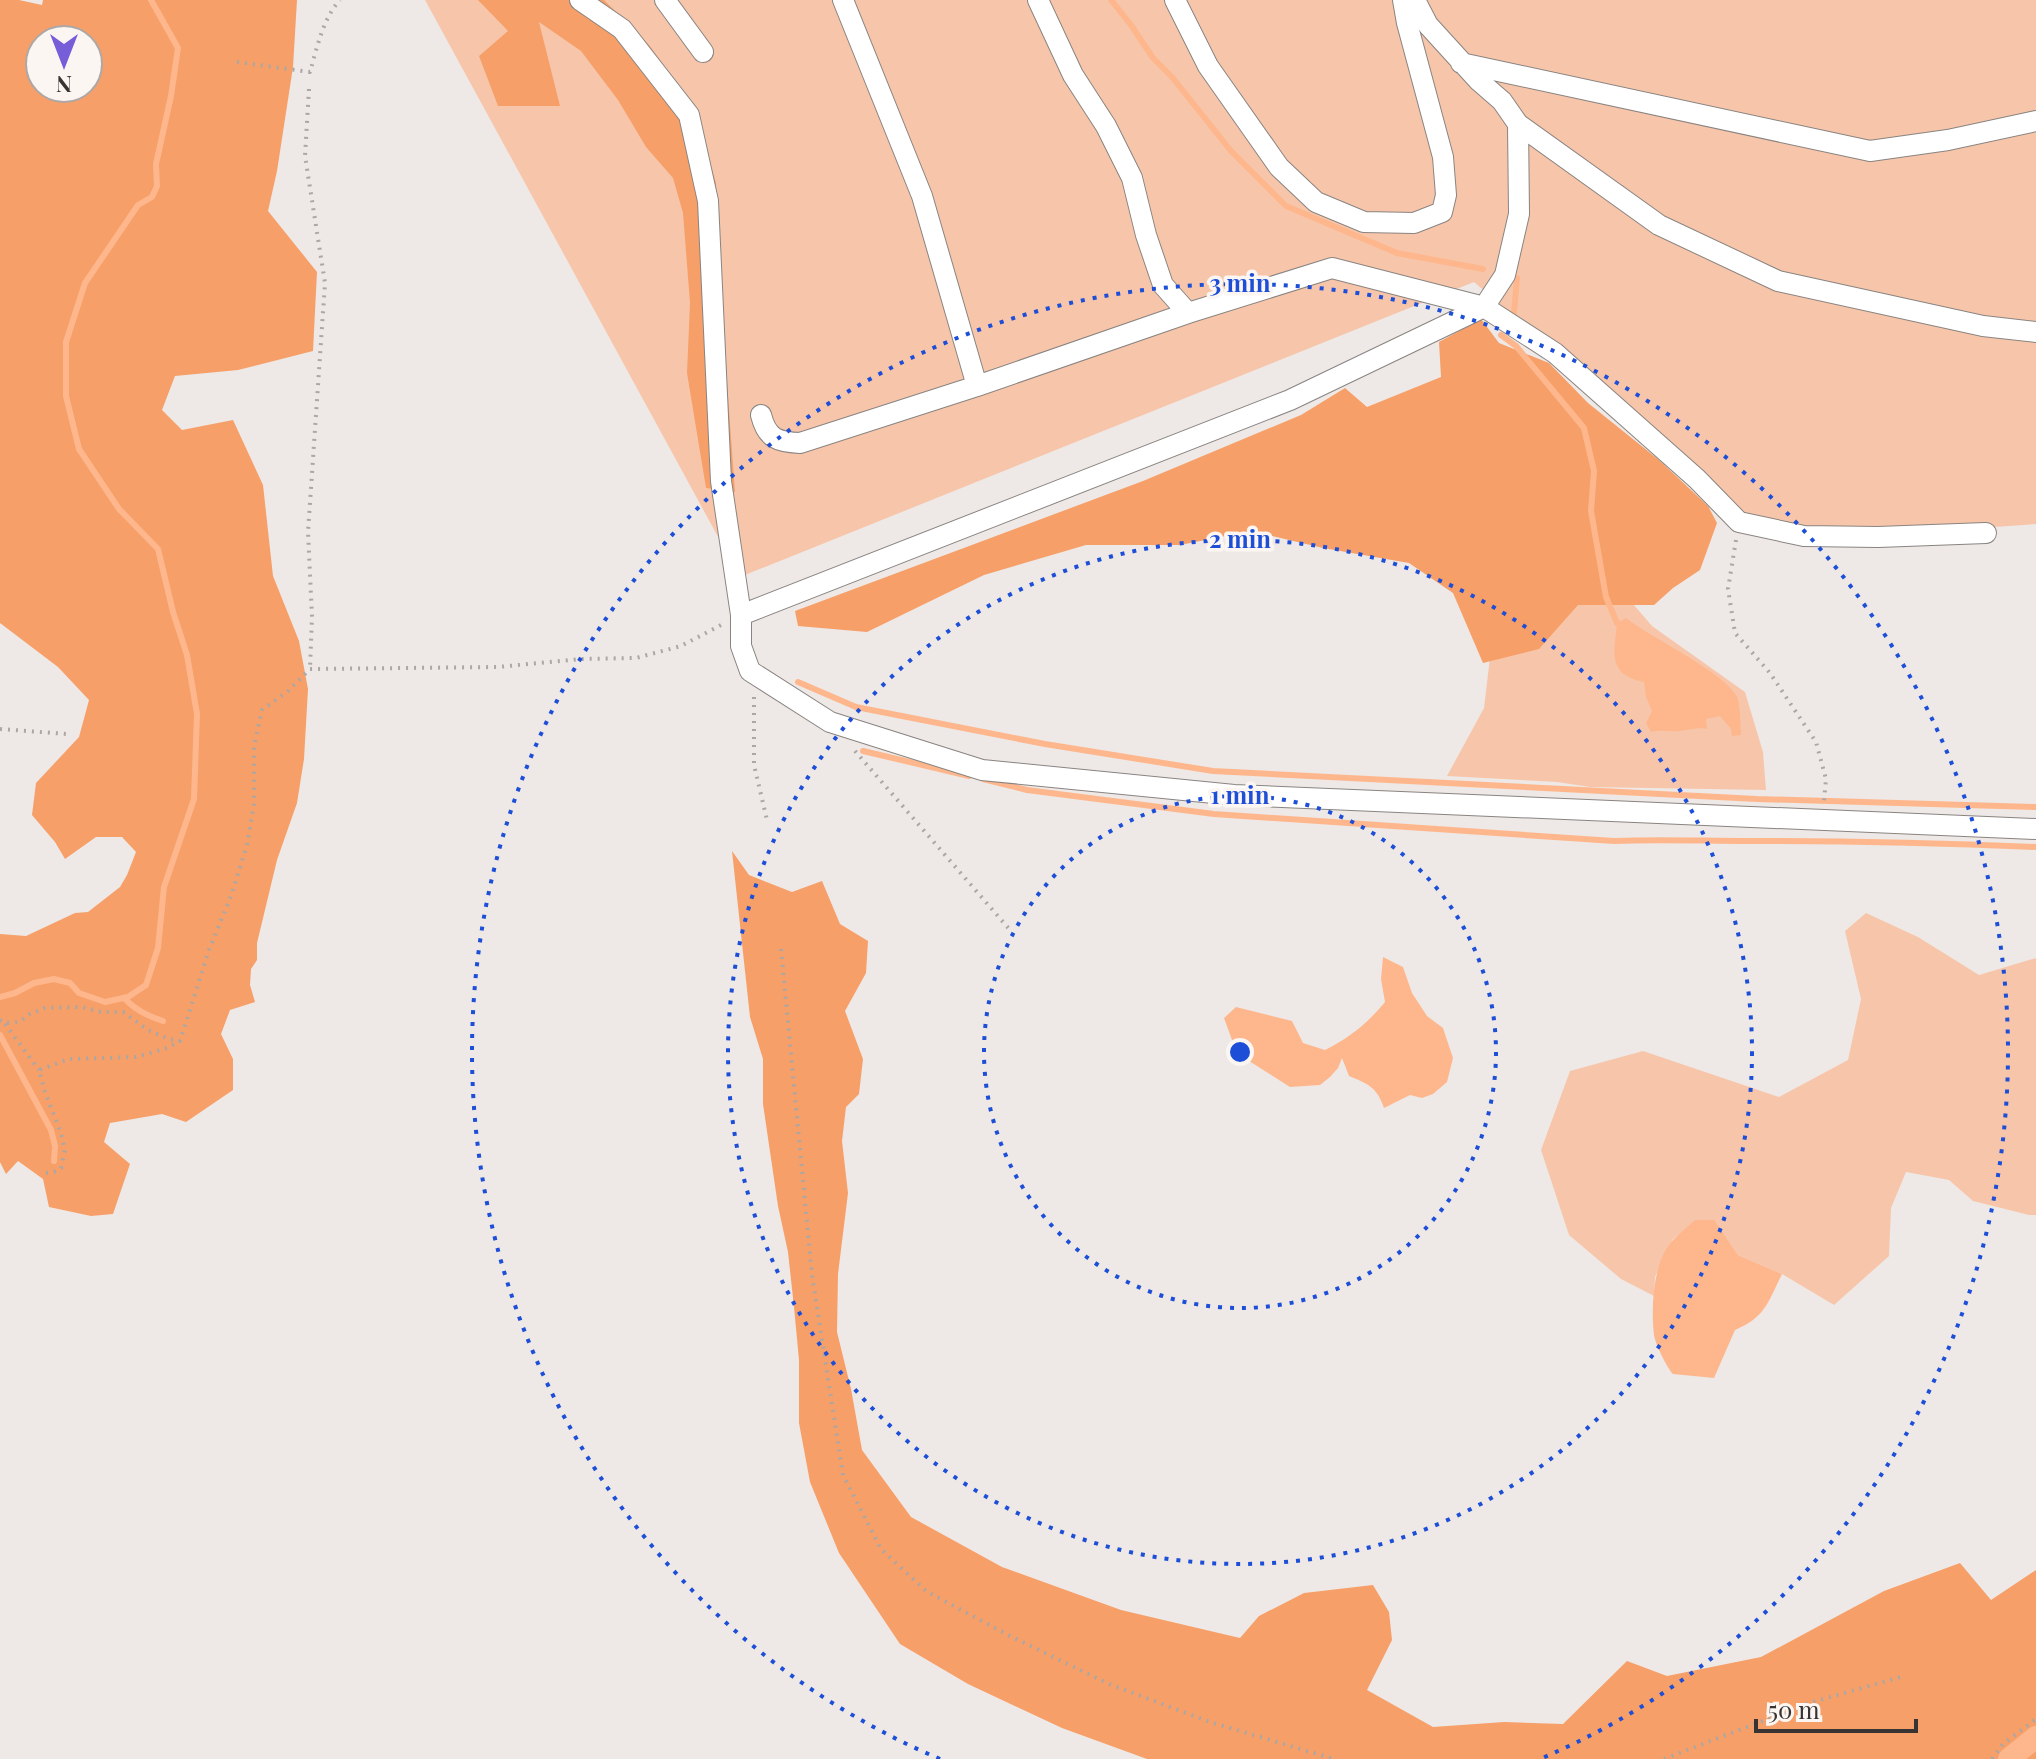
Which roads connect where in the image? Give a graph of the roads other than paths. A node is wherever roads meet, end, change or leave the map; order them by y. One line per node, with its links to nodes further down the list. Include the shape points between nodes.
1 (580, 0): 18 (street, via 622,29 689,115 708,201 721,481)
2 (665, 0): 8 (street)
3 (843, 0): 15 (street, via 922,196)
4 (1038, 0): 13 (street, via 1073,75 1132,178 1163,285)
5 (1175, 0): 6 (street, via 1208,66 1279,167 1316,202 1364,222 1414,223 1442,212 1446,195 1443,157)
6 (1403, 0)
7 (1415, 0): 9 (street, via 1428,25)
8 (703, 52)
9 (1461, 63): 10 (street, via 1870,151); 11 (street, via 1502,101)
10 (2036, 121)
11 (1518, 124): 12 (street, via 1519,214 1505,275); 14 (street, via 1659,225 1778,281 1983,326)
12 (1484, 307): 13 (street, via 1332,268); 17 (street, via 1555,353 1739,522 1804,536); 18 (street, via 1290,400)
13 (1188, 313): 15 (street)
14 (2036, 332)
15 (977, 386): 16 (street, via 800,443 771,436)
16 (761, 415)
17 (1986, 533)
18 (741, 615): 19 (street, via 741,646 750,671 830,722 982,770 1234,795)
19 (2036, 829)

